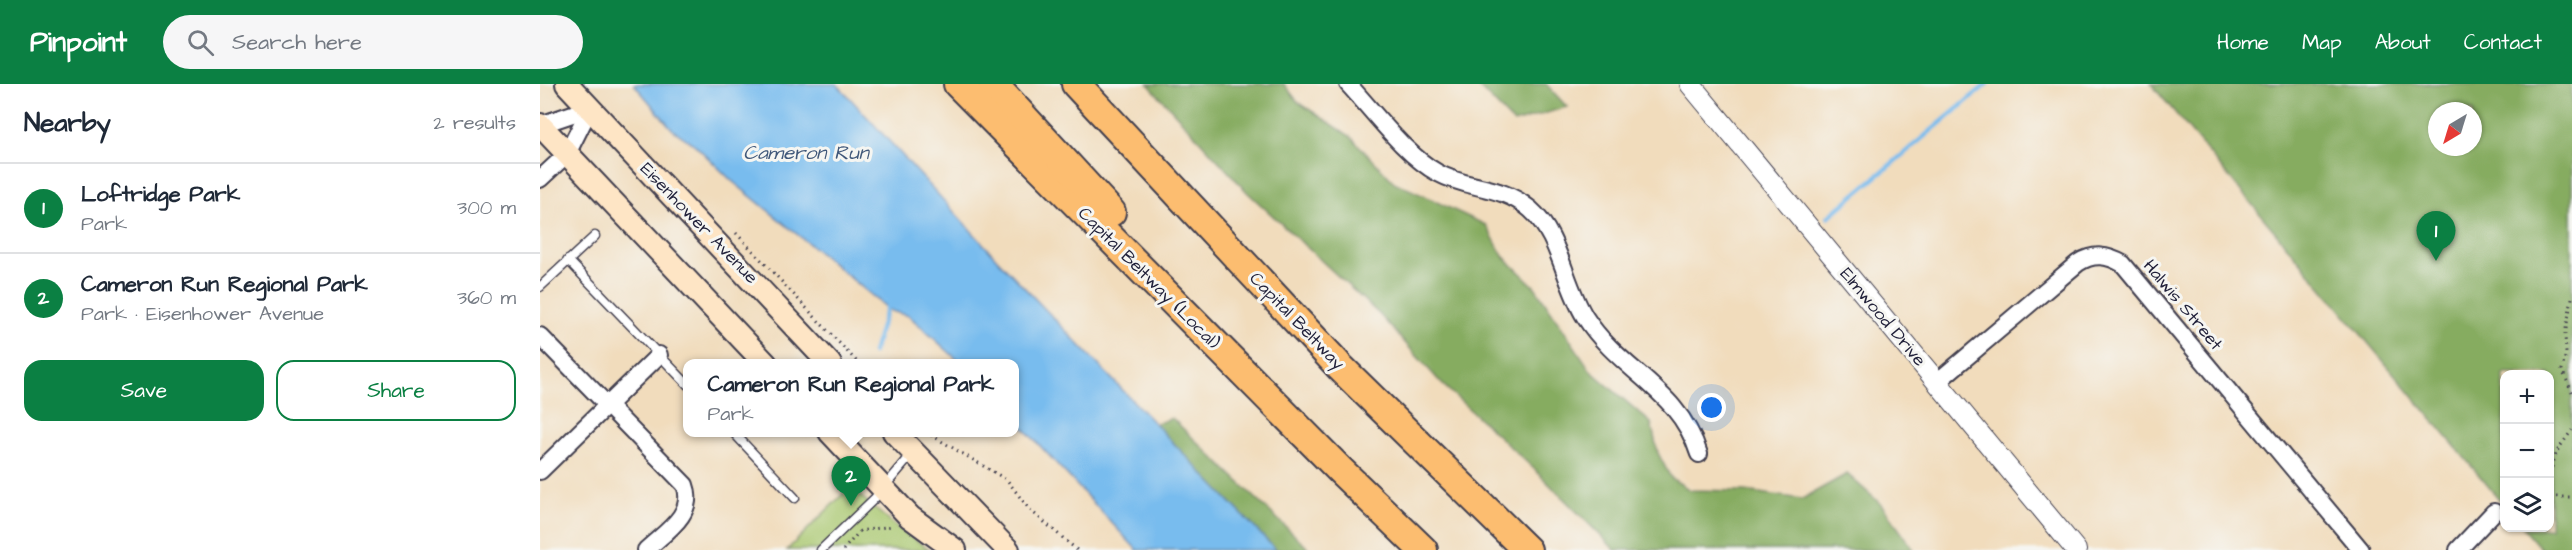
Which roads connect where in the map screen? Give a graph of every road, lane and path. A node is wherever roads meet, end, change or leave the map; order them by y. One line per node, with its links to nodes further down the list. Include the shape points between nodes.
1 (567, 84): 7 (main road, Eisenhower Avenue)
2 (958, 84): 32 (highway, Capital Beltway (Local))
3 (993, 84): 32 (highway)
4 (1076, 84): 46 (highway, Capital Beltway, via 1340,367)
5 (1348, 84): 29 (street, via 1429,167 1450,179 1509,194 1533,211 1549,235 1586,319 1612,351 1679,412 1692,431)
6 (1690, 84): 20 (street, Elmwood Drive)
7 (590, 108): 8 (street); 9 (street); 18 (main road, Eisenhower Avenue)
8 (540, 125): 9 (main road)
9 (567, 154): 10 (street); 17 (main road)
10 (540, 179)
11 (595, 236): 12 (lane)
12 (568, 261): 13 (lane); 16 (lane)
13 (540, 287)
14 (2572, 298): 21 (path, via 2562,370)
15 (540, 336): 22 (street)
16 (659, 356): 19 (lane); 22 (street)
17 (762, 359)
18 (826, 359)
19 (683, 381)
20 (1937, 382): 47 (street, Elmwood Drive); 48 (street, Halwis Street, via 2078,263 2094,256 2113,258 2123,264)
21 (2572, 392)
22 (608, 405): 31 (street); 39 (street, via 685,485 688,505)
23 (2572, 430): 30 (path)
24 (738, 437): 36 (lane)
25 (835, 437): 33 (main road)
26 (899, 437): 28 (main road)
27 (935, 437): 44 (path, via 1008,480 1029,509)
28 (913, 453): 33 (lane); 43 (main road)
29 (1699, 454)
30 (2554, 462)
31 (540, 471)
32 (1341, 471): 45 (highway)
33 (883, 489): 40 (lane); 42 (main road, via 910,517)
34 (2554, 497): 35 (path)
35 (2572, 497)
36 (795, 498)
37 (2494, 512): 49 (street)
38 (900, 525): 41 (path, via 860,531)
39 (646, 550)
40 (820, 550)
41 (843, 550)
42 (956, 550)
43 (1008, 550)
44 (1077, 550)
45 (1423, 550)
46 (1527, 550)
47 (2076, 550)
48 (2361, 550)
49 (2458, 550)

